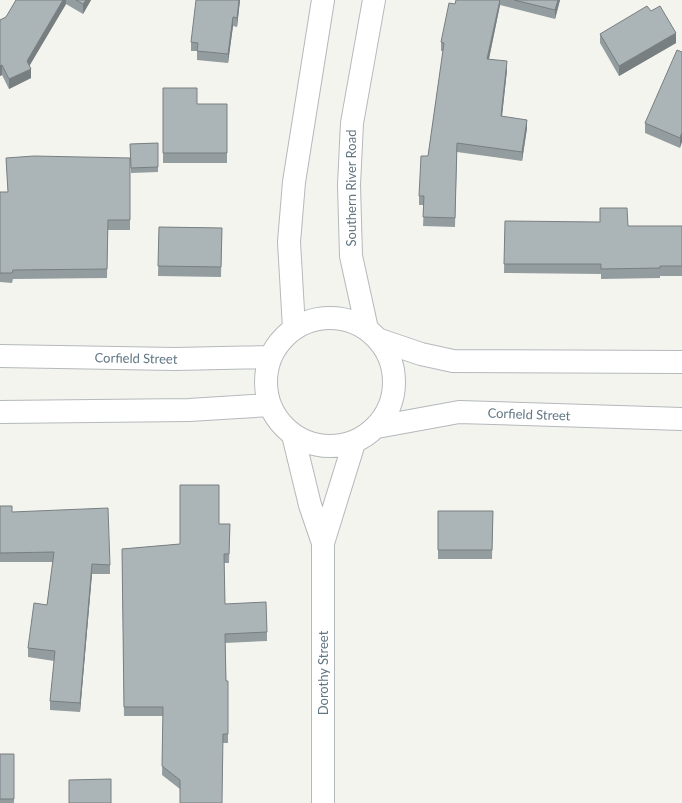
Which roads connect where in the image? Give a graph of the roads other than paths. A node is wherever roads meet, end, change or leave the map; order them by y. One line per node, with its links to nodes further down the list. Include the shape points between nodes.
1 (324, 0): 3 (main road, via 294,189 289,242)
2 (374, 0): 4 (main road, Southern River Road, via 352,123 349,185 352,256)
3 (294, 328): 4 (main road, via 312,320 331,317 350,320); 6 (main road, via 280,341)
4 (373, 334): 7 (main road, via 421,354 453,361); 11 (main road, via 390,356 395,374 394,393 388,412)
5 (0, 356): 6 (main road, Corfield Street, via 175,359)
6 (271, 357): 8 (main road, via 266,373)
7 (682, 362)
8 (270, 405): 9 (main road, via 188,410); 12 (main road, via 279,422)
9 (0, 412)
10 (682, 419): 11 (main road, Corfield Street, via 459,412)
11 (377, 427): 13 (main road)
12 (293, 435): 13 (main road, via 312,445 333,447); 14 (main road, Dorothy Street)
13 (354, 443): 14 (main road, Dorothy Street)
14 (322, 543): 15 (main road, Dorothy Street)
15 (323, 803)

